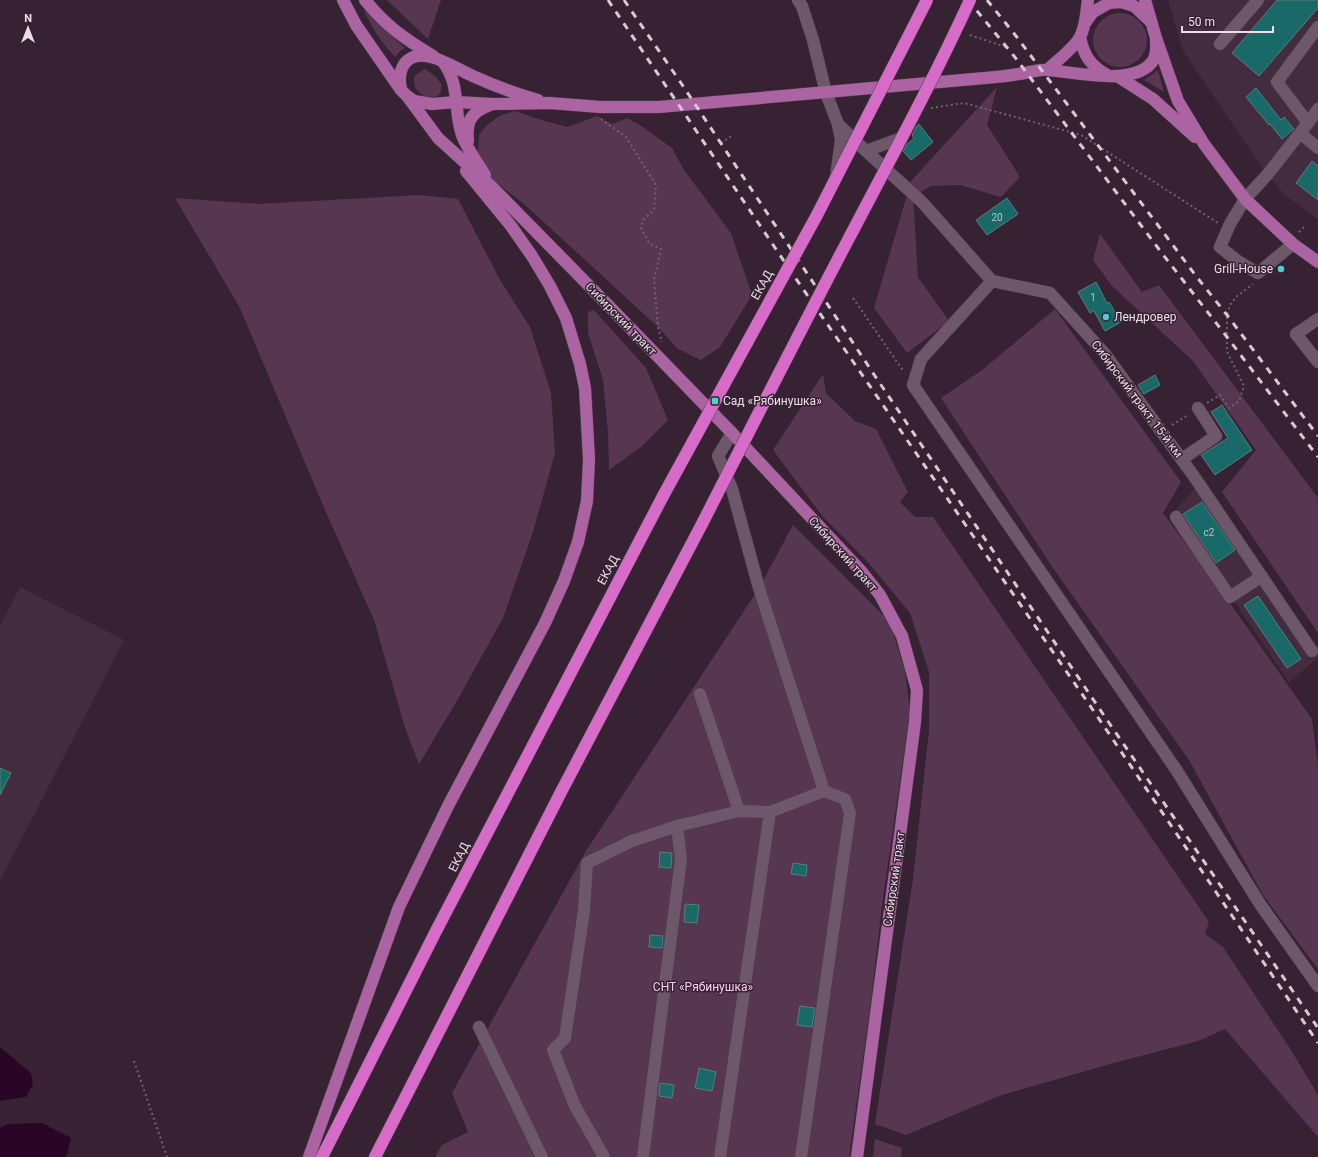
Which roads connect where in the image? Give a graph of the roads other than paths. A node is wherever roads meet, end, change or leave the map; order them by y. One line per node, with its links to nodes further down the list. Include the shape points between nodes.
1 (343, 0): 19 (main road, Сибирский тракт, via 356,25)
2 (365, 0): 15 (main road, Сибирский тракт, via 377,15 403,37)
3 (798, 0): 20 (street, via 813,40)
4 (927, 0): 57 (highway, ЕКАД, bridge, via 817,215 663,496 435,933)
5 (970, 0): 58 (highway, bridge, via 893,155 561,792)
6 (1088, 0): 10 (main road)
7 (1145, 0): 9 (main road)
8 (1258, 0): 14 (street)
9 (1151, 22): 10 (main road, via 1134,6 1121,2 1109,3 1098,9); 13 (main road)
10 (1085, 23): 12 (main road)
11 (1318, 27): 26 (street, via 1277,82)
12 (1080, 37): 16 (main road, via 1063,57); 17 (main road, via 1083,49 1096,69)
13 (1156, 38): 17 (main road, via 1154,59 1145,68 1137,73); 31 (main road, via 1178,100)
14 (1220, 44)
15 (440, 60): 18 (main road, Сибирский тракт, via 451,73); 19 (main road, via 420,56 405,63 400,73); 22 (main road, via 476,78)
16 (1047, 70): 17 (main road); 20 (main road)
17 (1112, 76): 31 (main road, via 1153,99)
18 (453, 82): 21 (main road, Сибирский тракт); 23 (main road, via 448,96)
19 (404, 93): 23 (main road, via 420,102); 29 (main road, Сибирский тракт)
20 (826, 93): 22 (main road, via 659,107 600,107); 27 (street)
21 (456, 102): 23 (main road); 24 (main road); 33 (main road, Сибирский тракт, via 462,135)
22 (550, 103): 24 (main road)
23 (438, 104)
24 (493, 104): 33 (main road, via 477,111 469,120 467,132)
25 (1318, 109): 26 (street)
26 (1308, 123): 28 (street)
27 (838, 124): 34 (street); 35 (street, via 841,140)
28 (1300, 133): 32 (street); 37 (street)
29 (438, 138): 36 (main road, Сибирский тракт); 56 (main road, via 511,226 550,286 566,318 585,388 589,459 587,501 578,542 545,623 448,806 399,907)
30 (901, 138): 34 (street)
31 (1204, 144): 37 (main road)
32 (1318, 148)
33 (471, 152): 36 (main road, Сибирский тракт)
34 (866, 152): 40 (street, via 922,202)
35 (835, 184)
36 (492, 187): 44 (main road, Сибирский тракт)
37 (1245, 199): 38 (main road); 38 (street, via 1220,247 1258,273)
38 (1293, 244): 39 (main road)
39 (1318, 262)
40 (992, 281): 45 (street, Сибирский тракт, 15-й км, via 1050,293 1106,354); 54 (street, via 921,359 913,385 1177,771 1260,904)
41 (1318, 319): 42 (street, via 1296,334)
42 (1318, 362)
43 (1198, 408): 45 (street, via 1216,436)
44 (732, 433): 50 (street, via 718,456 732,490 759,588); 64 (main road, Сибирский тракт, via 861,571 880,595 902,636 917,690 915,722)
45 (1182, 459): 47 (street, Сибирский тракт, 15-й км)
46 (1176, 517): 47 (street, via 1230,597)
47 (1262, 576): 48 (street, Сибирский тракт, 15-й км)
48 (1312, 651)
49 (700, 694): 51 (street)
50 (824, 791): 52 (street); 63 (street, via 845,799 850,813)
51 (738, 811): 52 (street); 53 (street)
52 (770, 812): 62 (street)
53 (678, 826): 60 (street, via 632,841 587,863 584,911 566,1038 553,1050 575,1106); 61 (street, via 682,859)
54 (1318, 986)
55 (479, 1027): 59 (street)
56 (308, 1157)
57 (322, 1157)
58 (376, 1157)
59 (542, 1157)
60 (604, 1157)
61 (643, 1157)
62 (720, 1157)
63 (801, 1157)
64 (857, 1157)

